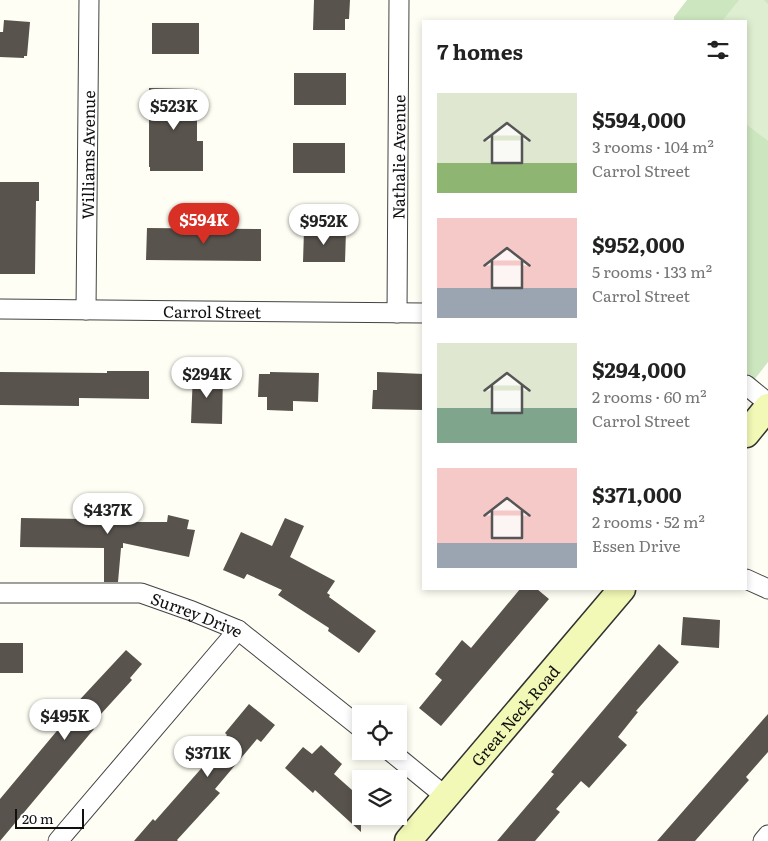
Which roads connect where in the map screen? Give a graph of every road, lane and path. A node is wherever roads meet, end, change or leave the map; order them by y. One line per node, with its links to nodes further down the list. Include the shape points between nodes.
1 (89, 0): 4 (street, Williams Avenue)
2 (399, 0): 5 (street, Nathalie Avenue)
3 (0, 309): 4 (street, Carrol Street)
4 (86, 310): 5 (street, Carrol Street)
5 (397, 313): 6 (street, Carrol Street)
6 (422, 313)
7 (747, 386): 8 (street)
8 (768, 402)
9 (768, 406): 10 (main road)
10 (747, 433)
11 (747, 579): 12 (street)
12 (768, 589)
13 (621, 590): 18 (main road, Great Neck Road)
14 (0, 593): 15 (street, Surrey Drive, via 141,593)
15 (238, 630): 16 (street, Surrey Drive); 20 (street)
16 (352, 721)
17 (401, 760): 18 (street)
18 (445, 796): 21 (main road, Great Neck Road)
19 (768, 835): 22 (street)
20 (58, 841)
21 (408, 841)
22 (763, 841)

